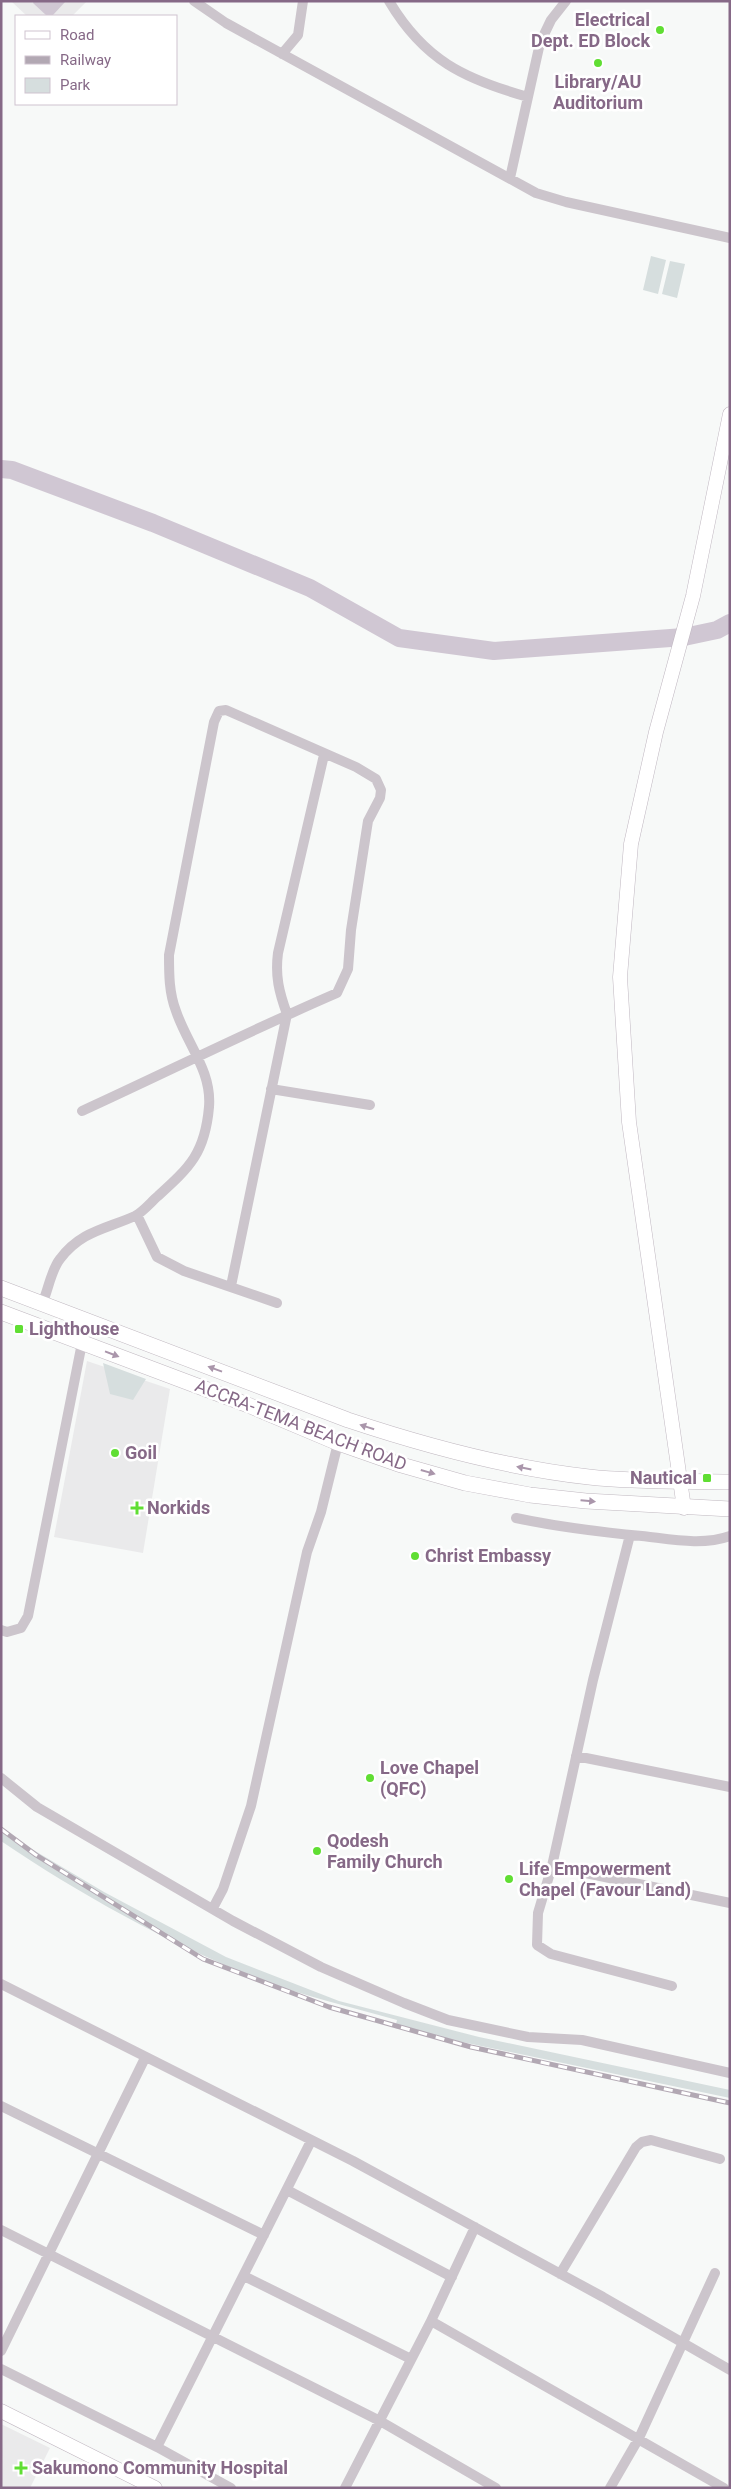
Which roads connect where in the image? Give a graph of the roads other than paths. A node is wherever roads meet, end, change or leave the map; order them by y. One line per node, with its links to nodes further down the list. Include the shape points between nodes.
1 (194, 1): 5 (street, via 214,16)
2 (303, 1): 5 (street, via 298,35)
3 (389, 1): 6 (street, via 405,27 420,43 459,74)
4 (566, 1): 6 (street, via 551,20 540,43)
5 (282, 54): 7 (street)
6 (528, 97): 7 (street)
7 (510, 178): 8 (street, via 550,198)
8 (730, 238)
9 (730, 414): 25 (street, via 689,612 656,732 631,844 620,977 628,1122)
10 (324, 755): 11 (street, via 275,972); 11 (street, via 356,767 376,779 381,790 380,798 368,821 348,969 337,993); 12 (street, via 226,710 221,709 216,715 169,955 170,986 176,1012)
11 (287, 1014): 12 (street); 13 (street)
12 (198, 1057): 15 (street); 16 (street, via 209,1088 206,1128 200,1147 190,1167)
13 (271, 1089): 14 (street); 17 (street)
14 (370, 1104)
15 (82, 1111)
16 (137, 1215): 17 (street, via 157,1257 184,1271); 20 (street, via 92,1231 74,1244 59,1260)
17 (231, 1286): 19 (street)
18 (1, 1288): 20 (main road, ACCRA-TEMA BEACH ROAD)
19 (277, 1303)
20 (42, 1304): 23 (main road, ACCRA-TEMA BEACH ROAD, one-way to 20)
21 (1, 1312): 22 (main road, ACCRA-TEMA BEACH ROAD)
22 (82, 1343): 24 (main road, ACCRA-TEMA BEACH ROAD, one-way to 24, via 248,1405); 32 (street, via 28,1616 21,1628 7,1632)
23 (348, 1420): 24 (main road); 25 (main road, ACCRA-TEMA BEACH ROAD, one-way to 23, via 590,1477 538,1470 465,1455)
24 (338, 1443): 27 (main road, ACCRA-TEMA BEACH ROAD, one-way to 27, via 465,1483 530,1495); 38 (street, via 321,1512 307,1552 251,1806 224,1889)
25 (680, 1482): 26 (main road, ACCRA-TEMA BEACH ROAD); 27 (street)
26 (730, 1482)
27 (684, 1508): 28 (main road, ACCRA-TEMA BEACH ROAD)
28 (730, 1509)
29 (516, 1518): 30 (street)
30 (630, 1535): 31 (street, via 682,1541 717,1541); 33 (street)
31 (730, 1536)
32 (1, 1630)
33 (576, 1756): 35 (street); 36 (street)
34 (1, 1778): 38 (street, via 37,1807)
35 (730, 1787)
36 (552, 1866): 37 (street); 40 (street, via 538,1913 537,1946 551,1954)
37 (730, 1904)
38 (213, 1908): 42 (street, via 321,1967 448,2020 528,2037 582,2040)
39 (1, 1984): 41 (street)
40 (672, 1986)
41 (145, 2058): 44 (street); 45 (street)
42 (730, 2073)
43 (1, 2106): 45 (street)
44 (311, 2141): 47 (street); 48 (street)
45 (100, 2154): 50 (street); 51 (street)
46 (720, 2159): 53 (street, via 651,2140 636,2146)
47 (287, 2190): 50 (street); 55 (street)
48 (475, 2227): 53 (street); 55 (street)
49 (1, 2230): 51 (street)
50 (264, 2235): 54 (street)
51 (50, 2254): 57 (street); 59 (street)
52 (715, 2273): 58 (street)
53 (560, 2274): 58 (street)
54 (244, 2276): 57 (street); 60 (street)
55 (452, 2277): 56 (street)
56 (431, 2321): 60 (street); 65 (street)
57 (213, 2338): 64 (street); 66 (street)
58 (682, 2343): 62 (street); 65 (street)
59 (1, 2350)
60 (411, 2359): 64 (street)
61 (1, 2369): 66 (street)
62 (730, 2370)
63 (1, 2411): 67 (street)
64 (380, 2421): 69 (street); 70 (street)
65 (639, 2438): 71 (street); 72 (street)
66 (157, 2447): 68 (street)
67 (155, 2488)
68 (231, 2488)
69 (345, 2488)
70 (496, 2488)
71 (610, 2488)
72 (724, 2488)

